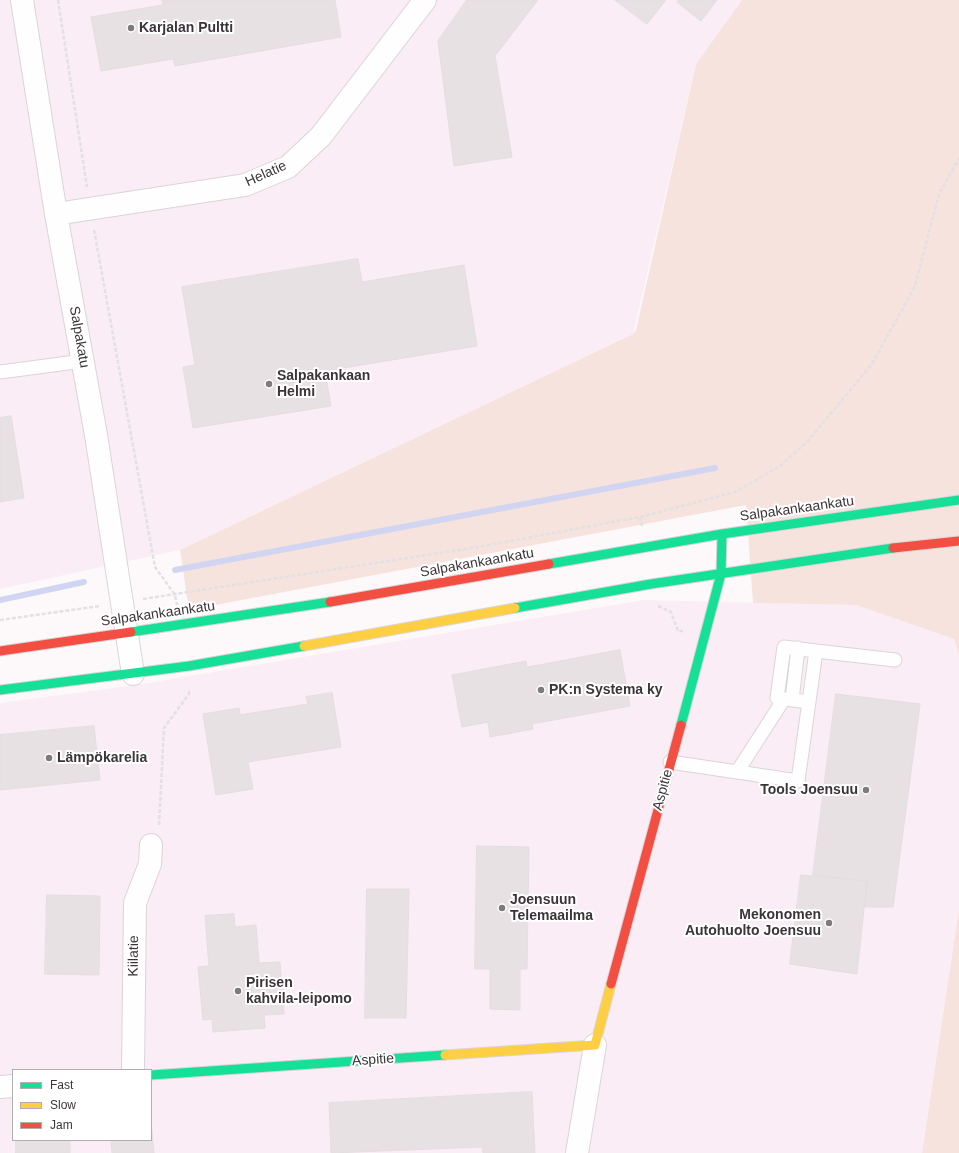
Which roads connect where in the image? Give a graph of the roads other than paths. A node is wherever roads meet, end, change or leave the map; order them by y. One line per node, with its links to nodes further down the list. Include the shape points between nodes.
1 (22, 0): 3 (street, Salpakatu)
2 (425, 0): 3 (street, Helatie, via 321,136 288,167 244,185)
3 (56, 214): 4 (street, Salpakatu)
4 (83, 361): 5 (lane); 10 (street, Salpakatu)
5 (0, 372)
6 (959, 500): 7 (main road, Salpakankaankatu)
7 (722, 534): 9 (main road, Aspitie); 10 (main road, Salpakankaankatu, via 300,608)
8 (959, 541): 9 (main road, via 906,546)
9 (721, 574): 14 (main road); 18 (main road, Aspitie)
10 (128, 633): 11 (main road, Salpakankaankatu); 14 (street, Salpakatu)
11 (0, 651)
12 (816, 651): 13 (lane); 16 (lane, via 798,648); 17 (lane)
13 (895, 660)
14 (133, 674): 15 (main road)
15 (0, 690)
16 (788, 700): 17 (lane); 19 (lane)
17 (809, 702): 19 (lane, via 798,781)
18 (670, 762): 19 (lane); 21 (main road, Aspitie)
19 (737, 772)
20 (151, 845): 22 (street, Kiilatie, via 150,864 135,903)
21 (595, 1045): 23 (main road, Aspitie); 26 (street, Aspitie)
22 (133, 1069)
23 (152, 1075)
24 (0, 1086): 25 (street)
25 (12, 1086)
26 (577, 1153)

